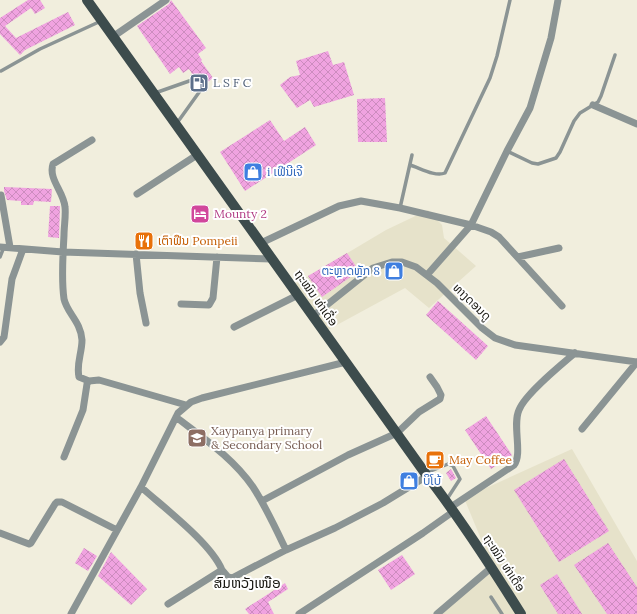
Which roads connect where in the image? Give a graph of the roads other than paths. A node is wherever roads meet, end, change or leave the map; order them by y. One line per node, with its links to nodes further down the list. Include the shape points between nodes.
1 (87, 0): 5 (main road, ຖະໝົນ ທ່າເດື່ອ)
2 (166, 0): 6 (street)
3 (510, 0): 17 (lane, via 498,56 490,78 445,173 435,173)
4 (558, 0): 14 (street, via 551,38 530,108)
5 (102, 20): 6 (main road, ຖະໝົນ ທ່າເດື່ອ); 8 (lane, via 40,49)
6 (114, 36): 9 (main road, ຖະໝົນ ທ່າເດື່ອ)
7 (615, 55): 10 (lane, via 601,96)
8 (1, 71)
9 (154, 94): 11 (main road, ຖະໝົນ ທ່າເດື່ອ); 11 (lane, via 192,80 200,91)
10 (593, 105): 12 (street); 14 (lane, via 580,113 574,121 556,158 538,164)
11 (176, 124): 15 (main road, ຖະໝົນ ທ່າເດື່ອ)
12 (637, 124)
13 (92, 140): 26 (street, via 53,164 51,169 64,200)
14 (507, 151): 21 (street)
15 (197, 155): 18 (street); 22 (main road, ຖະໝົນ ທ່າເດື່ອ)
16 (412, 155): 17 (lane)
17 (410, 165): 20 (lane)
18 (137, 194)
19 (1, 195): 23 (street)
20 (400, 208): 21 (street); 22 (street, via 361,201 339,206)
21 (470, 225): 30 (street, via 499,237); 32 (street)
22 (261, 243): 31 (main road, ຖະໝົນ ທ່າເດື່ອ)
23 (5, 247): 25 (street); 28 (lane)
24 (559, 248): 30 (street)
25 (22, 249): 26 (street); 39 (street, via 12,279 4,337)
26 (63, 252): 27 (street); 44 (street, via 64,300 79,325 82,339 78,363 79,376)
27 (136, 254): 29 (street); 37 (street)
28 (0, 257)
29 (217, 257): 31 (street); 34 (street, via 211,303)
30 (518, 257): 35 (street)
31 (272, 259): 33 (main road, ຖະໝົນ ທ່າເດື່ອ)
32 (427, 275): 36 (street, ທາງດອນດູ, via 416,267 402,262 392,262 373,268); 40 (street, ທາງດອນດູ, via 495,338 515,345)
33 (298, 295): 36 (main road, ຖະໝົນ ທ່າເດື່ອ); 38 (street)
34 (180, 304)
35 (562, 306)
36 (313, 316): 41 (main road, ຖະໝົນ ທ່າເດື່ອ)
37 (146, 323)
38 (234, 327)
39 (0, 342)
40 (575, 353): 42 (street, ທາງດອນດູ); 53 (street, via 527,398 518,410 516,463)
41 (346, 362): 45 (street, via 202,398); 48 (main road, ຖະໝົນ ທ່າເດື່ອ)
42 (637, 362): 47 (street)
43 (430, 377): 48 (street, via 441,395 440,399 419,412)
44 (89, 381): 45 (street, via 99,380); 49 (street, via 83,410)
45 (186, 406): 46 (street)
46 (176, 417): 51 (street); 52 (street, via 230,459)
47 (582, 429)
48 (397, 433): 50 (main road, ຖະໝົນ ທ່າເດື່ອ); 52 (street, via 348,455)
49 (64, 457)
50 (426, 475): 53 (main road, ຖະໝົນ ທ່າເດື່ອ); 53 (lane, via 448,464 453,466 460,479); 56 (street, via 376,507)
51 (140, 487): 54 (street); 58 (street, via 206,547)
52 (262, 501): 56 (street)
53 (450, 506): 57 (main road, ຖະໝົນ ທ່າເດື່ອ); 62 (street, via 423,533)
54 (117, 530): 55 (street, via 58,502 31,543); 61 (street)
55 (0, 533)
56 (286, 550): 58 (street, via 232,578)
57 (492, 567): 63 (street); 65 (main road, ຖະໝົນ ທ່າເດື່ອ)
58 (222, 570): 60 (street)
59 (491, 597): 64 (lane)
60 (168, 604)
61 (71, 614)
62 (299, 614)
63 (437, 614)
64 (502, 614)
65 (521, 614)

